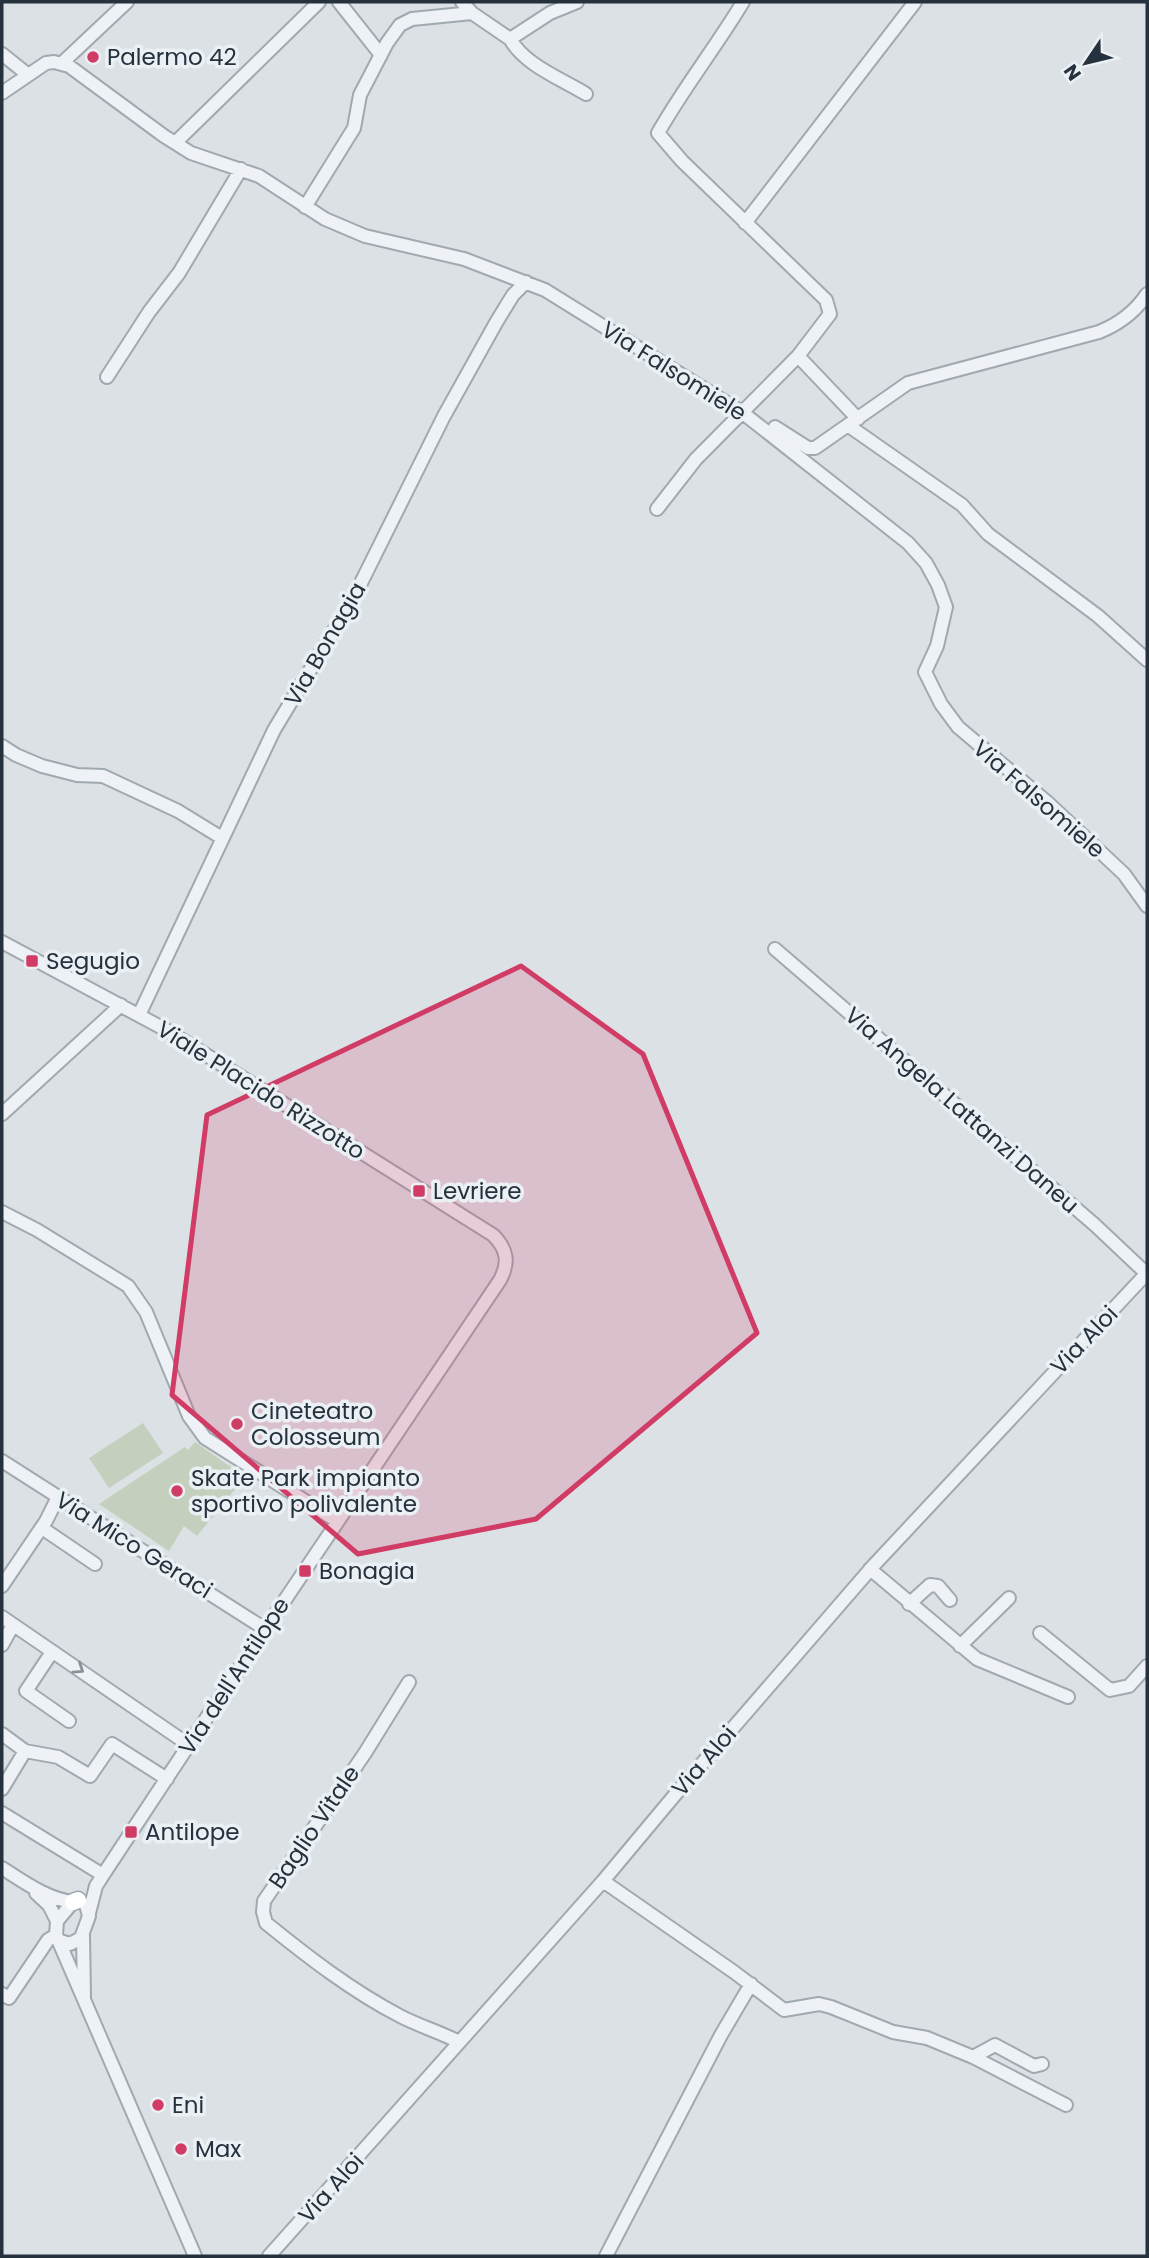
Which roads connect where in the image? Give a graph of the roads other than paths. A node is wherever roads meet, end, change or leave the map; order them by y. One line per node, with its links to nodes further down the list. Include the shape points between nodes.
1 (127, 2): 12 (street)
2 (319, 2): 16 (street)
3 (339, 2): 11 (street)
4 (462, 2): 8 (street)
5 (577, 2): 9 (street)
6 (743, 2): 19 (street, via 658,133)
7 (915, 2): 19 (street)
8 (472, 13): 9 (street); 11 (street, via 412,19 400,25)
9 (510, 39): 15 (street, via 536,65)
10 (2, 54): 13 (street)
11 (381, 55): 18 (street, via 360,95 354,128)
12 (61, 64): 13 (street, via 46,63); 16 (street, Via Falsomiele, via 85,76)
13 (27, 74): 14 (street)
14 (2, 93)
15 (586, 94)
16 (174, 143): 17 (street, Via Falsomiele)
17 (241, 169): 18 (street, Via Falsomiele); 23 (street, via 179,273)
18 (305, 207): 20 (street, Via Falsomiele, via 365,236 426,248)
19 (745, 223): 22 (street, via 811,284 830,308 828,319)
20 (526, 282): 24 (street, Via Falsomiele); 30 (street, Via Bonagia, via 502,312 455,396 353,599 274,730)
21 (1147, 294): 25 (street, via 1116,325 908,383)
22 (798, 356): 24 (street); 25 (street)
23 (107, 377)
24 (743, 413): 26 (street, Via Falsomiele); 27 (street, via 696,459)
25 (854, 423): 26 (street, via 822,446 808,448 769,422); 28 (street)
26 (760, 425): 31 (street, Via Falsomiele, via 918,553 946,607 925,672 942,704 971,740 1047,802 1124,874)
27 (657, 509)
28 (1147, 660)
29 (2, 746): 30 (street, via 42,766 103,776 178,811)
30 (222, 838): 35 (street, Via Bonagia)
31 (1146, 902)
32 (2, 942): 34 (street, Viale Placido Rizzotto)
33 (775, 949): 39 (street, Via Angela Lattanzi Daneu)
34 (121, 1006): 35 (street, Viale Placido Rizzotto); 36 (street)
35 (139, 1014): 38 (street, Viale Placido Rizzotto, via 493,1235)
36 (2, 1114)
37 (2, 1212): 42 (street, via 128,1286 146,1312 190,1416 205,1438)
38 (506, 1256): 42 (street, Via dell'Antilope, via 500,1280)
39 (1147, 1273): 45 (street, Via Aloi)
40 (2, 1461): 41 (street, Via Mico Geraci)
41 (58, 1497): 43 (street); 51 (street, Via Mico Geraci)
42 (337, 1521): 51 (street, Via dell'Antilope)
43 (42, 1528): 44 (street); 46 (street)
44 (95, 1564)
45 (870, 1569): 49 (street); 68 (street, Via Aloi)
46 (2, 1586)
47 (1009, 1598): 54 (street)
48 (950, 1600): 49 (street, via 938,1586 930,1585)
49 (909, 1604): 54 (street)
50 (7, 1621): 53 (street); 55 (street)
51 (265, 1629): 61 (street, Via dell'Antilope)
52 (1040, 1633): 56 (street, via 1110,1690 1129,1686)
53 (2, 1645)
54 (960, 1646): 58 (street, via 996,1668)
55 (52, 1652): 59 (street, via 26,1691); 61 (street, one-way to 61)
56 (1147, 1666)
57 (409, 1682): 77 (street, Baglio Vitale, via 281,1874 263,1912 266,1923 344,1982 401,2017)
58 (1068, 1697)
59 (69, 1720)
60 (2, 1734): 62 (street)
61 (189, 1745): 63 (street, Via dell'Antilope)
62 (25, 1751): 63 (street, via 58,1757 90,1776 111,1744); 64 (street)
63 (167, 1779): 67 (street, Via dell'Antilope)
64 (2, 1789)
65 (2, 1812): 67 (street)
66 (2, 1868): 69 (street)
67 (100, 1880): 70 (street, Via dell'Antilope)
68 (603, 1881): 74 (street); 77 (street, Via Aloi)
69 (32, 1887): 70 (street); 71 (street)
70 (80, 1905): 71 (street, Via dell'Antilope); 72 (street)
71 (57, 1922): 73 (street)
72 (83, 1935): 73 (street, via 74,1943); 76 (street)
73 (58, 1938): 75 (street, via 48,1940); 76 (street)
74 (751, 1984): 78 (street, via 784,2010 819,2004); 83 (street, via 720,2035)
75 (5, 1996)
76 (85, 2001): 81 (street)
77 (459, 2042): 82 (street, Via Aloi)
78 (973, 2057): 79 (street, via 995,2045 1034,2066); 80 (street)
79 (1042, 2064)
80 (1066, 2105)
81 (195, 2256)
82 (269, 2256)
83 (607, 2256)

